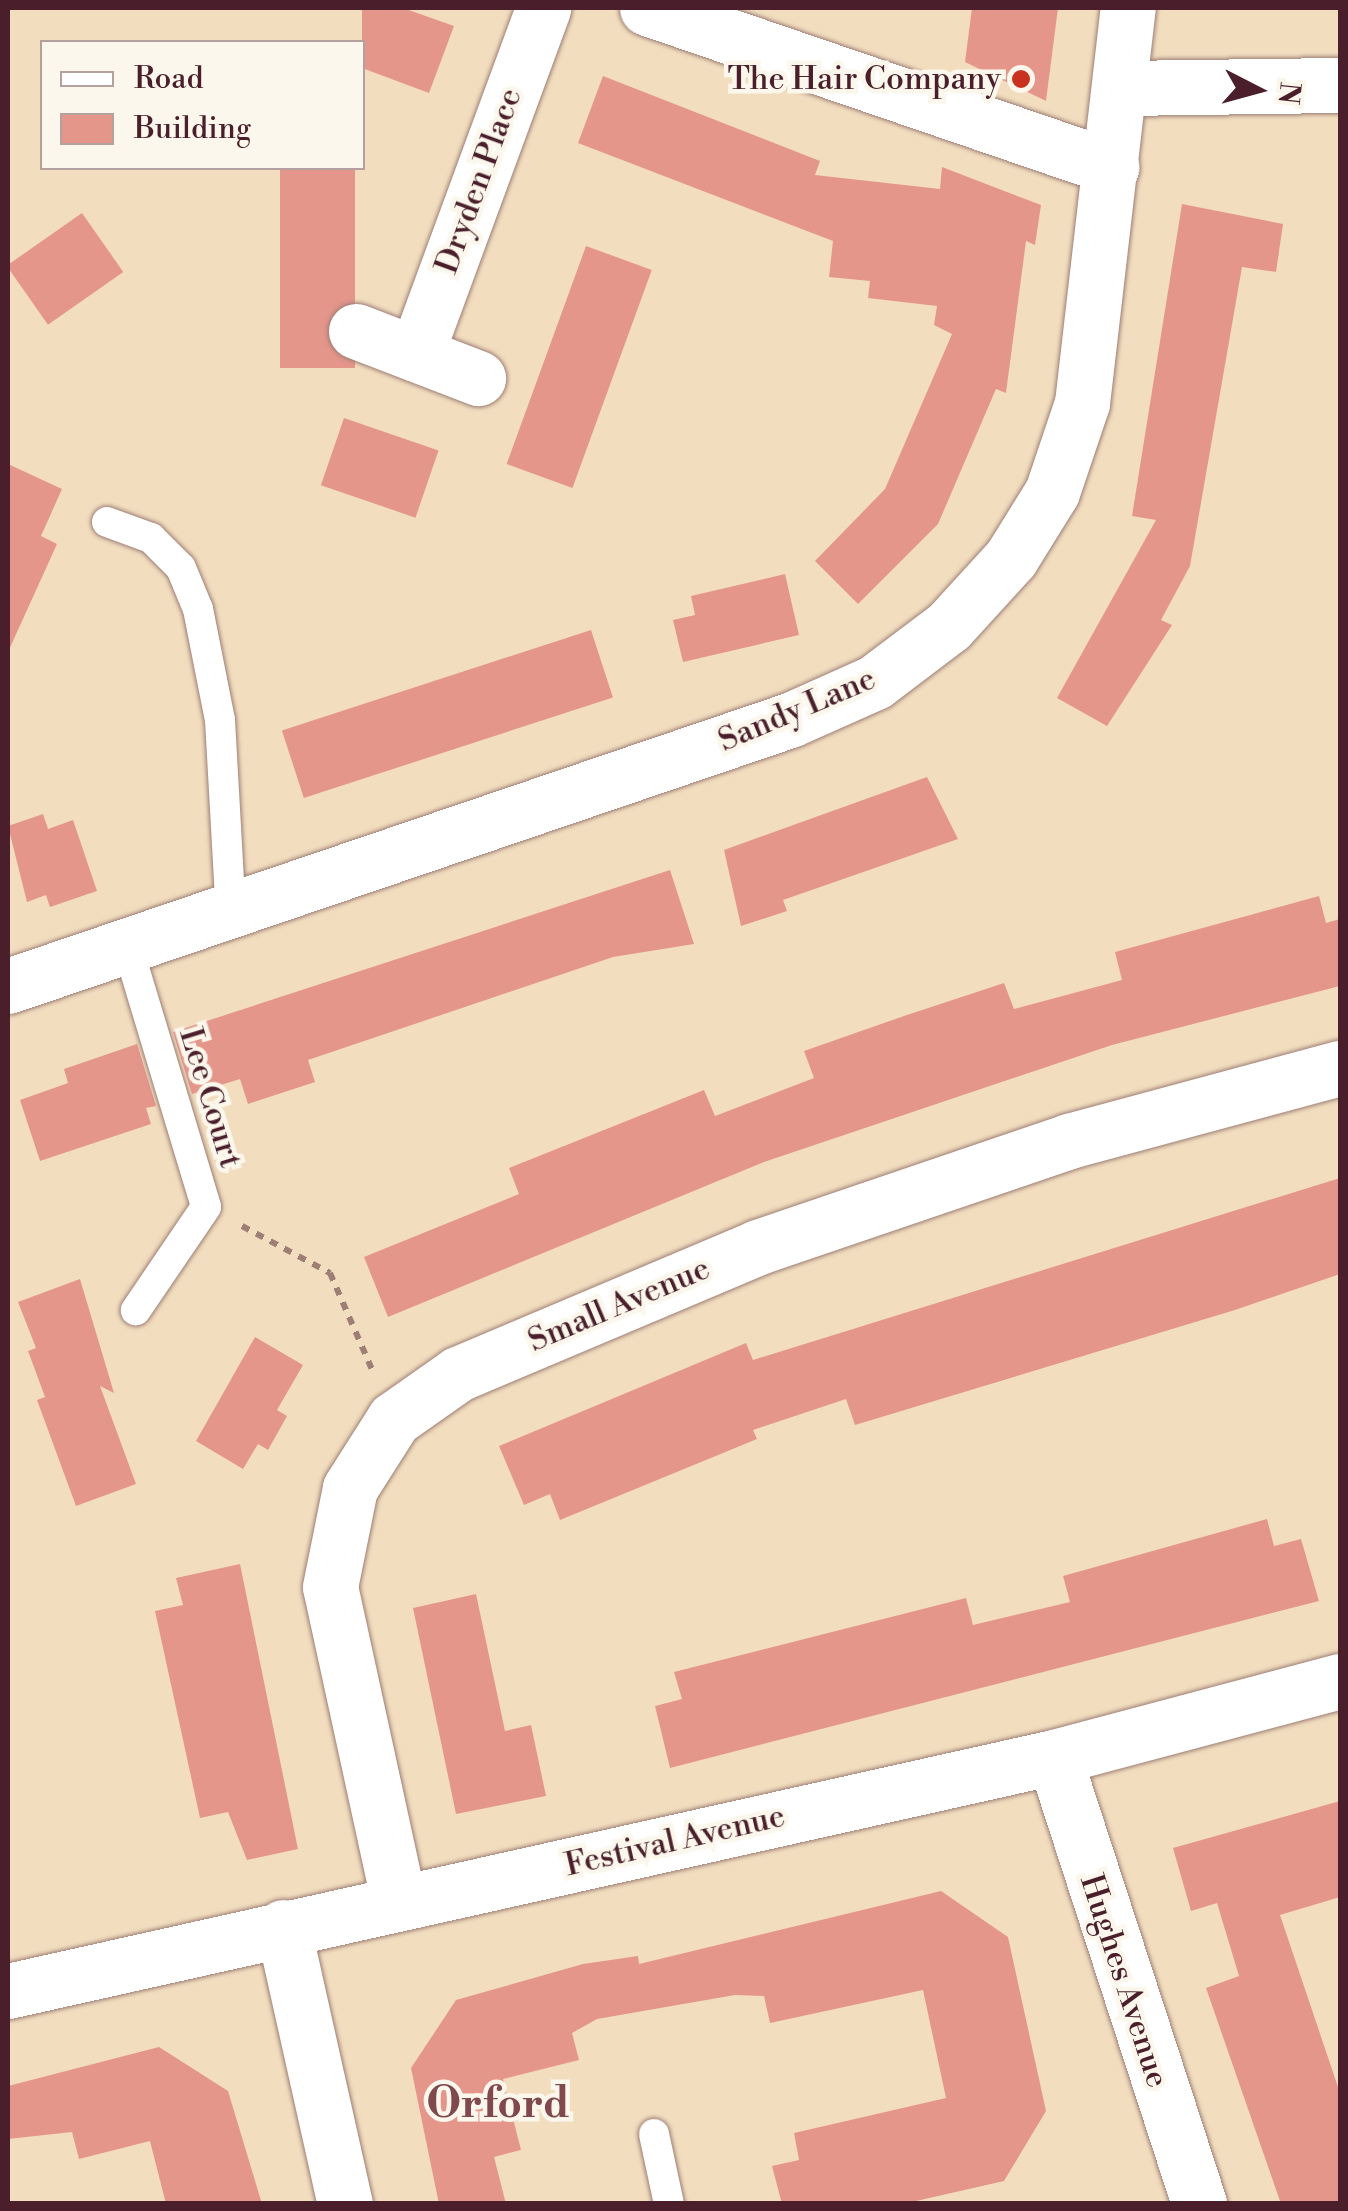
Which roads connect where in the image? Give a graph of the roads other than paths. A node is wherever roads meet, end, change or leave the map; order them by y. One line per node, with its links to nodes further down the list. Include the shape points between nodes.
1 (542, 8): 8 (street, Dryden Place)
2 (648, 8): 6 (street)
3 (1128, 8): 5 (street, Sandy Lane)
4 (1340, 86): 5 (street)
5 (1122, 88): 6 (street, Sandy Lane)
6 (1112, 167): 11 (street, Sandy Lane, via 1082,402 1052,492 1011,558 949,626 875,682 790,720)
7 (356, 331): 8 (street)
8 (416, 354): 9 (street)
9 (478, 378)
10 (107, 522): 11 (lane, via 152,538 181,568 198,609 220,720)
11 (231, 914): 12 (street, Sandy Lane)
12 (128, 948): 13 (street, Sandy Lane); 15 (lane, Lee Court, via 206,1206)
13 (8, 986)
14 (1340, 1068): 18 (street, Small Avenue, via 1069,1141 758,1247 458,1374 394,1420 350,1488 330,1587)
15 (136, 1310)
16 (1340, 1682): 17 (street, Festival Avenue)
17 (1054, 1758): 18 (street, Festival Avenue); 22 (street, Hughes Avenue)
18 (398, 1903): 19 (street, Festival Avenue)
19 (283, 1927): 20 (street, Festival Avenue); 23 (street)
20 (8, 1991)
21 (654, 2134): 24 (lane)
22 (1187, 2200)
23 (345, 2204)
24 (669, 2204)

